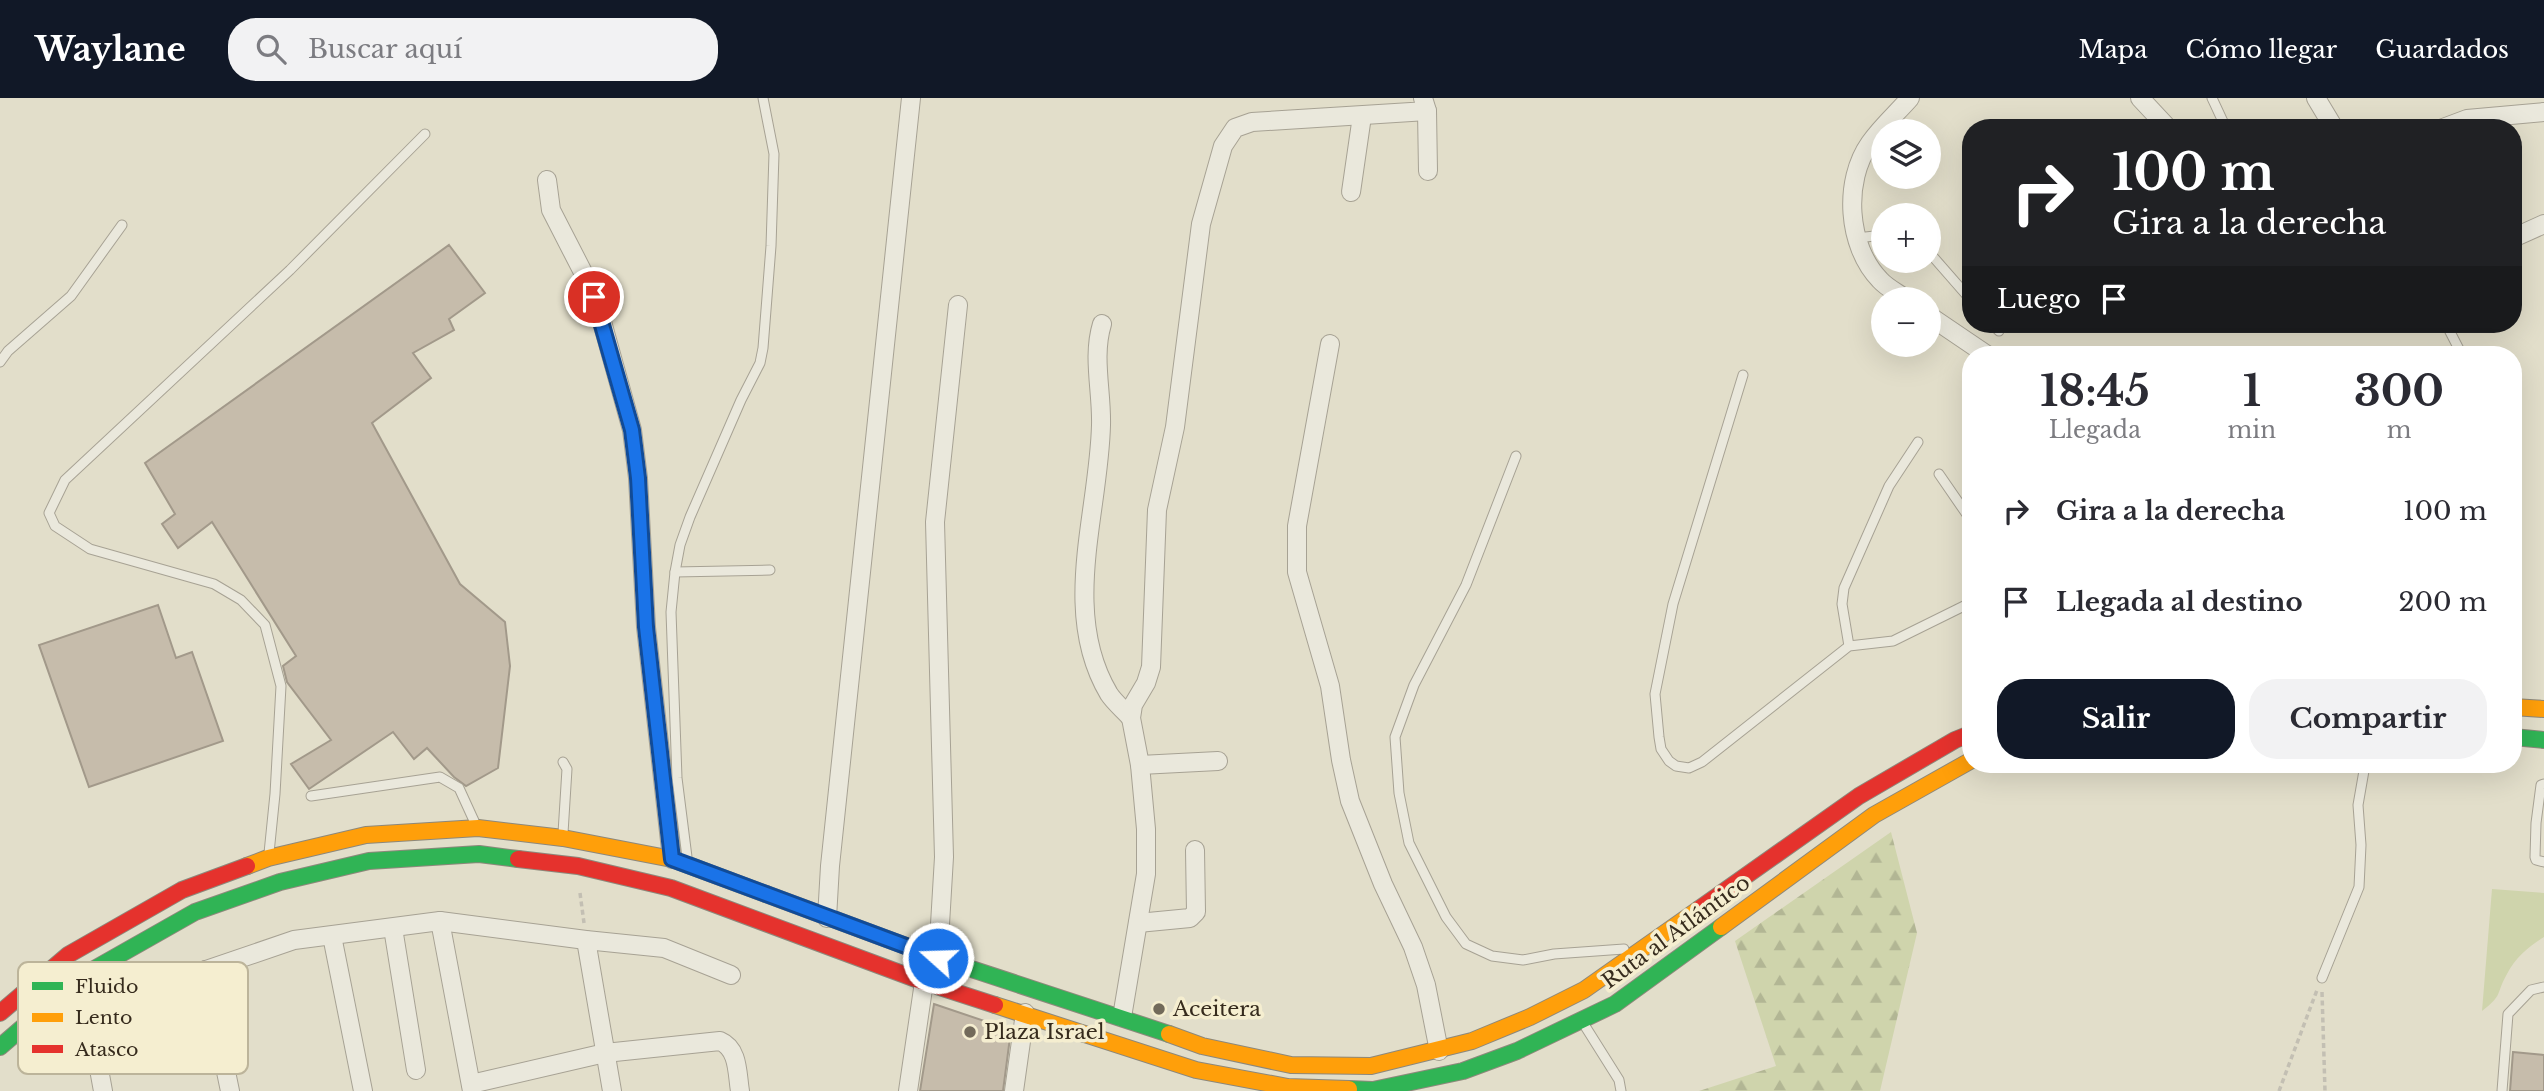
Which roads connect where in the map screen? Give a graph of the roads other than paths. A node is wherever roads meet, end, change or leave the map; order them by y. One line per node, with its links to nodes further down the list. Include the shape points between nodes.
1 (763, 98): 38 (lane, via 774,154 763,348 690,517)
2 (911, 98): 61 (street)
3 (2140, 98): 10 (street)
4 (2212, 98): 11 (lane)
5 (2316, 98): 12 (street)
6 (1904, 100): 22 (street, via 1869,144 1859,166 1852,214)
7 (1425, 104): 9 (street); 15 (street)
8 (2544, 112): 13 (street)
9 (1362, 116): 17 (street); 43 (street, via 1252,122 1235,128 1223,146 1201,224 1175,428 1157,510 1151,667)
10 (2160, 119)
11 (2222, 119)
12 (2329, 119)
13 (2467, 119)
14 (425, 134): 58 (lane, via 290,270 65,480 49,513 55,526 90,549 214,584 241,600 265,625 281,686)
15 (1428, 171)
16 (547, 180): 59 (street, via 551,210 599,311 632,430 646,627)
17 (1352, 192)
18 (122, 225): 31 (lane, via 71,296)
19 (2544, 225): 20 (street)
20 (2522, 234)
21 (1871, 236): 22 (lane)
22 (1857, 238): 24 (street, via 1866,260)
23 (1941, 266): 25 (lane)
24 (1889, 287)
25 (1962, 290)
26 (958, 305): 68 (street, via 935,522 944,856)
27 (1102, 324): 43 (street, via 1097,338 1102,422 1083,599 1096,664 1110,695)
28 (1941, 324): 30 (street)
29 (1330, 344): 83 (street, via 1297,526 1297,572 1330,686 1350,801 1413,947)
30 (1974, 346)
31 (0, 362)
32 (1743, 375): 40 (lane, via 1673,604 1655,694 1661,749 1676,766 1689,768 1702,762)
33 (1918, 442): 40 (lane, via 1889,486 1844,588)
34 (1516, 456): 67 (lane, via 1466,585 1414,685 1395,737 1409,843 1446,917 1466,944 1492,956 1523,960)
35 (1940, 474): 36 (lane)
36 (1962, 507)
37 (770, 570): 38 (lane)
38 (675, 572): 59 (lane, via 671,612)
39 (1962, 607): 40 (lane, via 1893,641)
40 (1849, 646)
41 (2522, 708): 42 (highway)
42 (2544, 709)
43 (1131, 718): 49 (street)
44 (1962, 737): 67 (highway, Ruta al Atlántico, via 1859,796)
45 (2522, 738): 46 (highway)
46 (2544, 740)
47 (1218, 761): 49 (street)
48 (563, 762): 56 (lane, via 567,769)
49 (1140, 765): 63 (street, via 1146,874)
50 (1962, 766): 80 (highway, Ruta al Atlántico, via 1874,815 1615,1004)
51 (2364, 773): 73 (lane, via 2358,805 2359,887)
52 (2544, 784): 54 (lane)
53 (311, 796): 55 (lane, via 440,777 459,788)
54 (2540, 823): 60 (lane, via 2535,857)
55 (478, 828): 56 (highway, Ruta al Atlántico); 58 (highway, Ruta al Atlántico, via 366,835)
56 (563, 838): 59 (highway, Ruta al Atlántico)
57 (1195, 850): 63 (street, via 1196,912 1190,918)
58 (268, 858): 69 (highway, Ruta al Atlántico, via 182,890)
59 (680, 862): 61 (highway, Ruta al Atlántico)
60 (2544, 862)
61 (827, 918): 68 (highway, Ruta al Atlántico)
62 (440, 921): 64 (street); 66 (street); 86 (street)
63 (1138, 923): 79 (street)
64 (393, 928): 65 (street); 85 (street)
65 (332, 936): 71 (street, via 295,940); 87 (street)
66 (586, 940): 72 (street, via 664,948); 84 (street)
67 (1646, 948): 83 (highway, Ruta al Atlántico, via 1584,990 1530,1017)
68 (938, 958): 79 (highway, Ruta al Atlántico)
69 (60, 962)
70 (107, 962): 74 (highway, Ruta al Atlántico, via 195,912 280,882 369,860 478,854 578,866 671,888)
71 (229, 962)
72 (731, 975)
73 (2322, 978)
74 (923, 982): 78 (highway, Ruta al Atlántico); 90 (street)
75 (2544, 987): 93 (lane, via 2531,990 2508,1014)
76 (18, 998): 77 (highway, Ruta al Atlántico)
77 (0, 1013)
78 (1025, 1013): 80 (highway, Ruta al Atlántico, via 1196,1070 1288,1087 1373,1090 1463,1071); 91 (street)
79 (1122, 1017): 83 (highway, Ruta al Atlántico, via 1202,1046 1291,1065 1371,1066)
80 (1581, 1019): 92 (lane, via 1619,1080)
81 (18, 1031): 82 (highway, Ruta al Atlántico)
82 (0, 1047)
83 (1439, 1051)
84 (605, 1054): 86 (street); 88 (street); 89 (street, via 720,1041 734,1054)
85 (416, 1070)
86 (472, 1088)
87 (363, 1091)
88 (612, 1091)
89 (740, 1091)
90 (908, 1091)
91 (1014, 1091)
92 (1621, 1091)
93 (2502, 1091)

